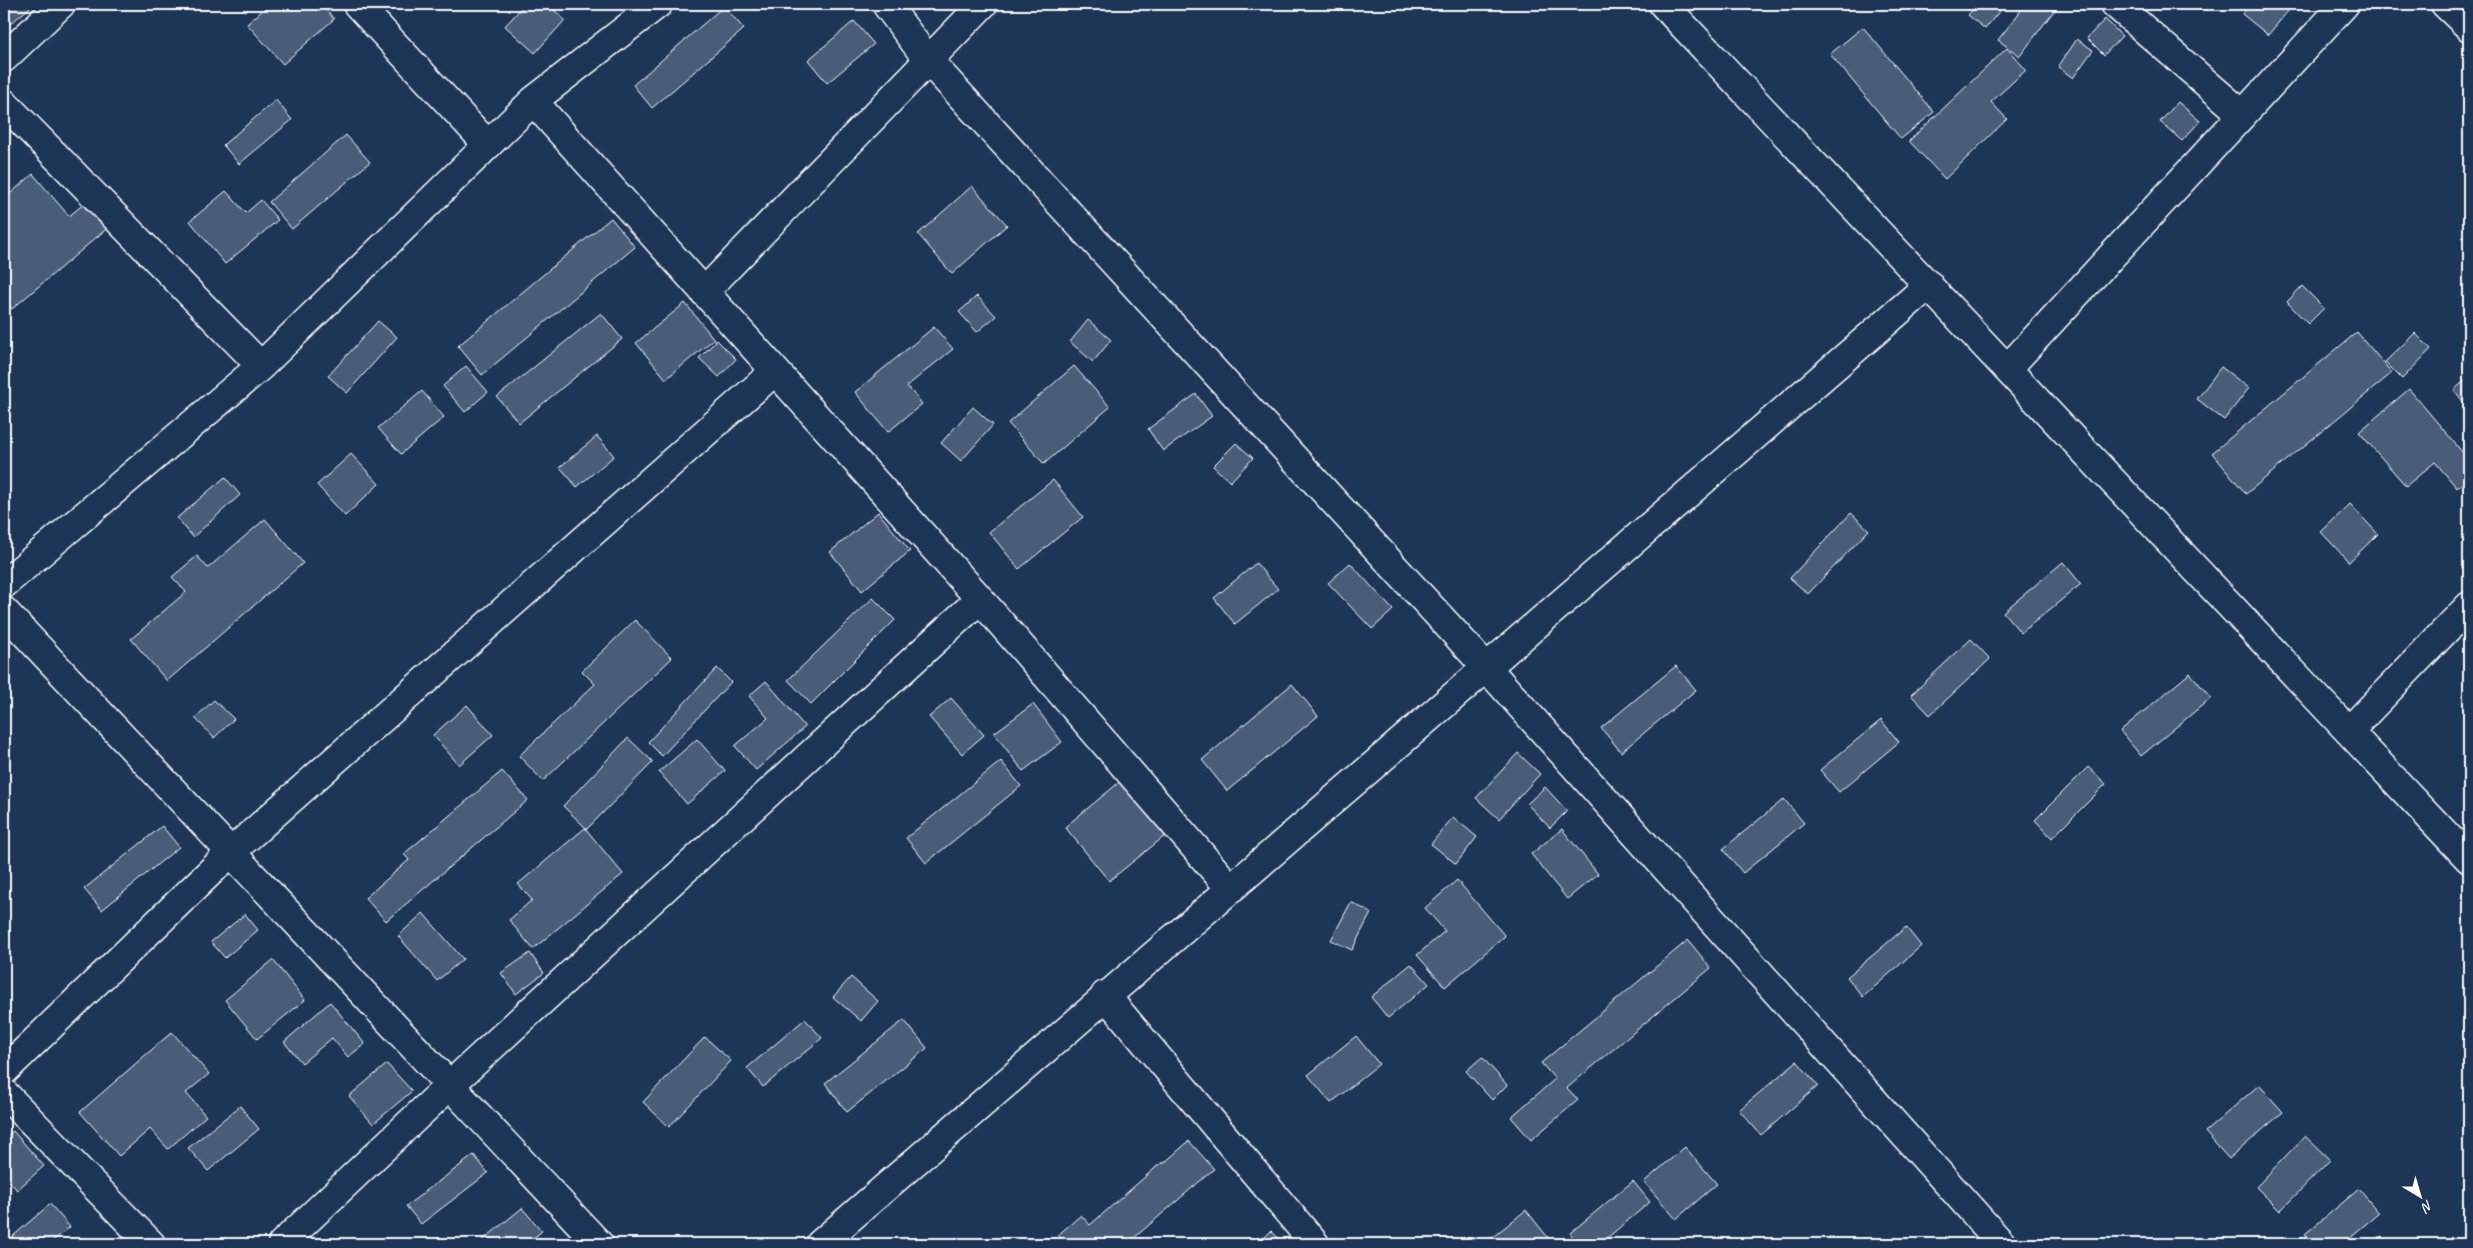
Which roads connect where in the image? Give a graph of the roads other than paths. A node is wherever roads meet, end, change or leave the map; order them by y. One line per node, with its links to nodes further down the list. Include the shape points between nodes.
1 (61, 4): 11 (street)
2 (357, 4): 16 (street)
3 (658, 4): 13 (street)
4 (886, 4): 12 (street)
5 (982, 4): 12 (street)
6 (1663, 4): 17 (street)
7 (2115, 4): 15 (street)
8 (2345, 4): 15 (street)
9 (2445, 4): 10 (street)
10 (2469, 27)
11 (4, 58)
12 (928, 60): 18 (street); 26 (street)
13 (533, 101): 16 (street); 18 (street)
14 (4, 103): 19 (street)
15 (2242, 114): 20 (street)
16 (488, 145): 19 (street)
17 (1929, 285): 20 (street); 26 (street)
18 (704, 292): 21 (street)
19 (261, 366): 22 (street)
20 (2007, 369): 27 (street)
21 (775, 371): 23 (street); 28 (street)
22 (4, 584)
23 (980, 600): 30 (street); 33 (street)
24 (2469, 606): 27 (street)
25 (4, 611): 28 (street)
26 (1486, 667): 30 (street); 40 (street)
27 (2349, 731): 29 (street)
28 (231, 852): 32 (street); 33 (street)
29 (2469, 859)
30 (1230, 888): 31 (street)
31 (1105, 995): 38 (street); 39 (street)
32 (4, 1071)
33 (450, 1085): 36 (street); 37 (street)
34 (4, 1093): 35 (street)
35 (151, 1244)
36 (282, 1244)
37 (599, 1244)
38 (820, 1244)
39 (1314, 1244)
40 (2002, 1244)

